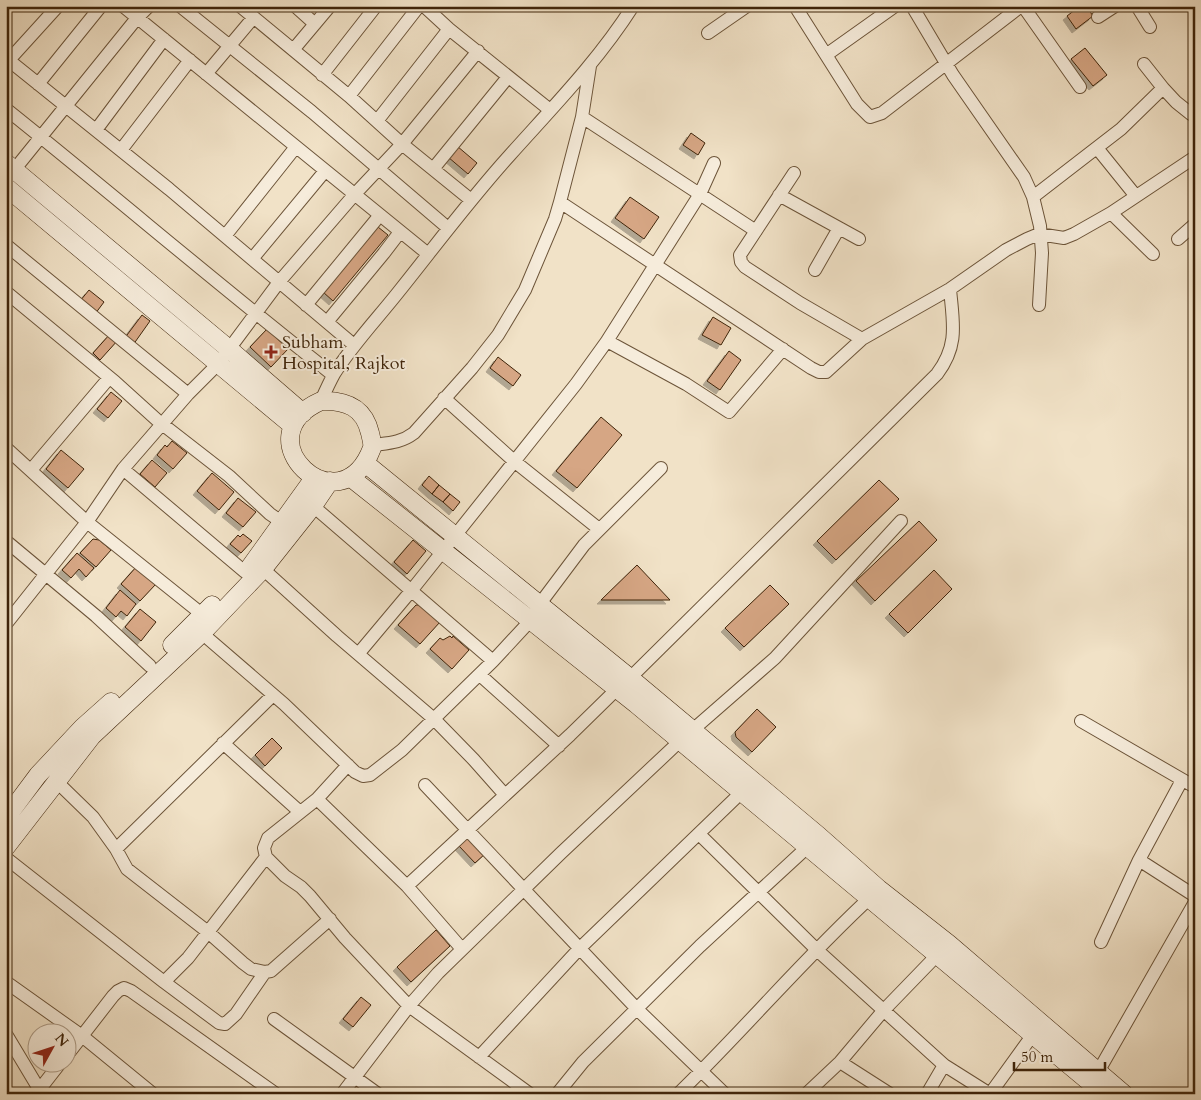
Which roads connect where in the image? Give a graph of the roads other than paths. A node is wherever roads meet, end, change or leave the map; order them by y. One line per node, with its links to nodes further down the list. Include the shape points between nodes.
1 (58, 6): 32 (street)
2 (101, 6): 40 (street)
3 (122, 6): 20 (street)
4 (149, 6): 20 (street)
5 (180, 6): 28 (street)
6 (240, 6): 21 (street)
7 (295, 6): 23 (street)
8 (330, 6): 23 (street)
9 (376, 6): 38 (street)
10 (419, 6): 43 (street)
11 (424, 6): 25 (street)
12 (633, 6): 36 (street)
13 (747, 6): 26 (street)
14 (795, 6): 31 (street)
15 (895, 6): 31 (street)
16 (912, 6): 34 (street)
17 (1022, 6): 34 (street); 41 (street)
18 (1115, 6): 22 (street)
19 (1136, 6): 24 (street)
20 (137, 18): 27 (street); 44 (street)
21 (253, 18): 28 (street); 29 (street)
22 (1098, 18)
23 (315, 24): 29 (street)
24 (1150, 28)
25 (449, 29): 30 (street); 49 (street)
26 (708, 33)
27 (164, 39): 33 (street); 50 (street)
28 (230, 46): 37 (street); 59 (street)
29 (292, 50): 38 (street)
30 (478, 51): 39 (street); 52 (street)
31 (826, 55): 34 (street, via 857,104 870,117 882,113)
32 (8, 59): 40 (street)
33 (190, 60): 37 (street); 55 (street)
34 (946, 62): 68 (street, via 1024,177)
35 (1144, 64): 42 (street)
36 (590, 66): 46 (street); 48 (street)
37 (206, 74): 53 (street)
38 (322, 75): 43 (street)
39 (508, 77): 46 (street); 58 (street)
40 (38, 84): 44 (street)
41 (1080, 86)
42 (1163, 88): 47 (street); 54 (street)
43 (349, 96): 49 (street)
44 (66, 106): 50 (street); 51 (street)
45 (6, 109): 51 (street)
46 (550, 110): 69 (street)
47 (1193, 115)
48 (582, 117): 64 (street); 70 (street)
49 (377, 120): 52 (street)
50 (96, 130): 55 (street)
51 (40, 136): 60 (street); 93 (street)
52 (402, 144): 58 (street); 59 (street)
53 (295, 148): 61 (street); 79 (street)
54 (1097, 148): 66 (street); 68 (street)
55 (121, 150): 79 (street)
56 (1195, 157): 66 (street)
57 (714, 163): 64 (street)
58 (433, 169): 69 (street)
59 (378, 170): 65 (street); 74 (street)
60 (9, 171): 98 (main road)
61 (325, 171): 65 (street); 85 (street)
62 (794, 173): 67 (street)
63 (6, 187): 100 (main road)
64 (700, 194): 76 (street); 86 (street)
65 (354, 195): 72 (street); 88 (street)
66 (1135, 195): 71 (street)
67 (779, 196): 75 (street); 76 (street)
68 (1032, 197): 78 (street)
69 (471, 200): 74 (street)
70 (560, 202): 86 (street); 104 (street, via 518,305 498,335)
71 (1110, 213): 78 (street, via 1064,238); 84 (street)
72 (380, 215): 77 (street); 91 (street)
73 (1195, 224): 81 (street)
74 (448, 228): 83 (street)
75 (838, 228): 80 (street); 87 (street)
76 (756, 230): 95 (street, via 740,255 745,267)
77 (400, 232): 83 (street); 94 (street)
78 (1039, 234): 89 (street, via 1006,250); 92 (street, via 1042,253)
79 (225, 236): 85 (street)
80 (859, 238)
81 (1178, 239)
82 (6, 245): 103 (street)
83 (428, 254): 97 (street)
84 (1153, 254)
85 (252, 259): 88 (street)
86 (656, 265): 96 (street); 99 (street)
87 (815, 270)
88 (279, 282): 91 (street); 93 (street)
89 (950, 289): 95 (street); 136 (street, via 951,349 937,374)
90 (6, 292): 102 (street)
91 (306, 305): 94 (street)
92 (1039, 305)
93 (254, 314): 98 (street); 101 (street)
94 (327, 322): 97 (street)
95 (862, 339): 99 (street, via 826,372 811,368)
96 (607, 341): 99 (street, via 730,412); 110 (street)
97 (354, 345): 101 (street)
98 (229, 349): 100 (street); 106 (main road)
99 (783, 349)
100 (218, 364): 103 (street); 106 (main road)
101 (334, 375): 105 (street)
102 (109, 378): 107 (street); 114 (street)
103 (188, 394): 107 (street)
104 (444, 398): 108 (street, via 406,439); 110 (street)
105 (321, 402): 106 (main road, via 309,407); 108 (main road, via 335,400 360,412 368,424)
106 (298, 420): 116 (main road, via 290,438 296,461 304,471)
107 (162, 424): 113 (street); 120 (street)
108 (373, 446): 111 (main road)
109 (6, 448): 114 (street)
110 (514, 461): 121 (street); 122 (street)
111 (365, 463): 115 (main road); 122 (main road)
112 (661, 468): 121 (street)
113 (123, 469): 118 (street); 126 (street)
114 (32, 470): 118 (street)
115 (350, 477): 116 (main road); 124 (main road)
116 (322, 480): 117 (main road); 120 (main road)
117 (313, 506): 125 (main road); 128 (street)
118 (87, 522): 127 (street); 131 (street)
119 (901, 522): 140 (street, via 775,658)
120 (283, 523): 126 (main road)
121 (600, 529): 129 (street, via 584,545)
122 (456, 535): 124 (street); 129 (main road)
123 (6, 541): 127 (street)
124 (443, 550): 128 (street); 129 (main road)
125 (263, 569): 131 (main road); 132 (street)
126 (245, 572): 131 (main road)
127 (46, 574): 130 (street); 134 (street)
128 (411, 591): 132 (street); 133 (street)
129 (535, 613): 133 (street); 136 (main road)
130 (6, 624)
131 (199, 624): 134 (main road); 137 (street); 145 (main road, via 92,736)
132 (358, 654): 138 (street)
133 (493, 661): 135 (street)
134 (150, 666): 152 (main road, via 83,727 38,775)
135 (480, 675): 138 (street); 142 (street)
136 (624, 683): 140 (main road); 142 (street)
137 (273, 695): 141 (street); 143 (street)
138 (434, 719): 143 (street, via 370,776 363,776); 149 (street)
139 (1081, 721): 144 (street)
140 (687, 736): 147 (main road); 162 (street)
141 (223, 743): 151 (street); 157 (street)
142 (559, 746): 149 (street)
143 (348, 765): 150 (street)
144 (1182, 780): 148 (street); 160 (street)
145 (56, 781): 156 (main road); 157 (street, via 93,817)
146 (425, 785): 153 (street)
147 (747, 787): 154 (street); 155 (main road)
148 (1195, 787)
149 (505, 795): 153 (street)
150 (317, 799): 151 (street); 161 (street)
151 (300, 812): 158 (street, via 268,838 264,848)
152 (6, 818)
153 (468, 829): 161 (street); 162 (street)
154 (699, 834): 163 (street); 170 (street)
155 (813, 842): 163 (street); 164 (main road)
156 (6, 847)
157 (116, 848): 168 (street, via 127,869)
158 (266, 857): 167 (street); 168 (street)
159 (6, 858): 176 (street)
160 (1138, 860): 165 (street); 169 (street)
161 (407, 886): 171 (street)
162 (525, 889): 170 (street); 171 (street)
163 (757, 892): 172 (street); 178 (street)
164 (874, 894): 172 (street); 173 (main road)
165 (1195, 896)
166 (1195, 902): 190 (street)
167 (330, 918): 174 (street, via 271,971); 177 (street)
168 (208, 932): 174 (street, via 243,964); 176 (street)
169 (1101, 942)
170 (579, 949): 178 (street); 185 (street)
171 (462, 950): 177 (street)
172 (816, 950): 179 (street); 188 (street)
173 (943, 950): 179 (street); 181 (main road)
174 (265, 972): 176 (street, via 236,1014 225,1024 219,1023)
175 (6, 982): 183 (street)
176 (164, 982)
177 (409, 1006): 185 (street); 191 (street)
178 (637, 1009): 188 (street); 198 (street, via 583,1062)
179 (883, 1011): 186 (street); 187 (street)
180 (274, 1019): 191 (street)
181 (1037, 1030): 190 (main road); 204 (street); 205 (main road)
182 (6, 1034): 192 (street)
183 (82, 1036): 184 (street); 193 (street); 194 (street, via 113,996 124,988)
184 (78, 1041)
185 (479, 1057): 197 (street)
186 (840, 1062): 201 (street); 202 (street)
187 (944, 1065): 203 (street); 204 (street)
188 (702, 1071): 199 (street); 200 (street)
189 (54, 1072): 192 (street)
190 (1098, 1072): 206 (main road)
191 (355, 1076): 195 (street); 196 (street)
192 (39, 1092)
193 (153, 1094)
194 (276, 1094)
195 (342, 1094)
196 (378, 1094)
197 (530, 1094)
198 (557, 1094)
199 (678, 1094)
200 (725, 1094)
201 (806, 1094)
202 (890, 1094)
203 (927, 1094)
204 (990, 1094)
205 (1104, 1094)
206 (1124, 1094)

